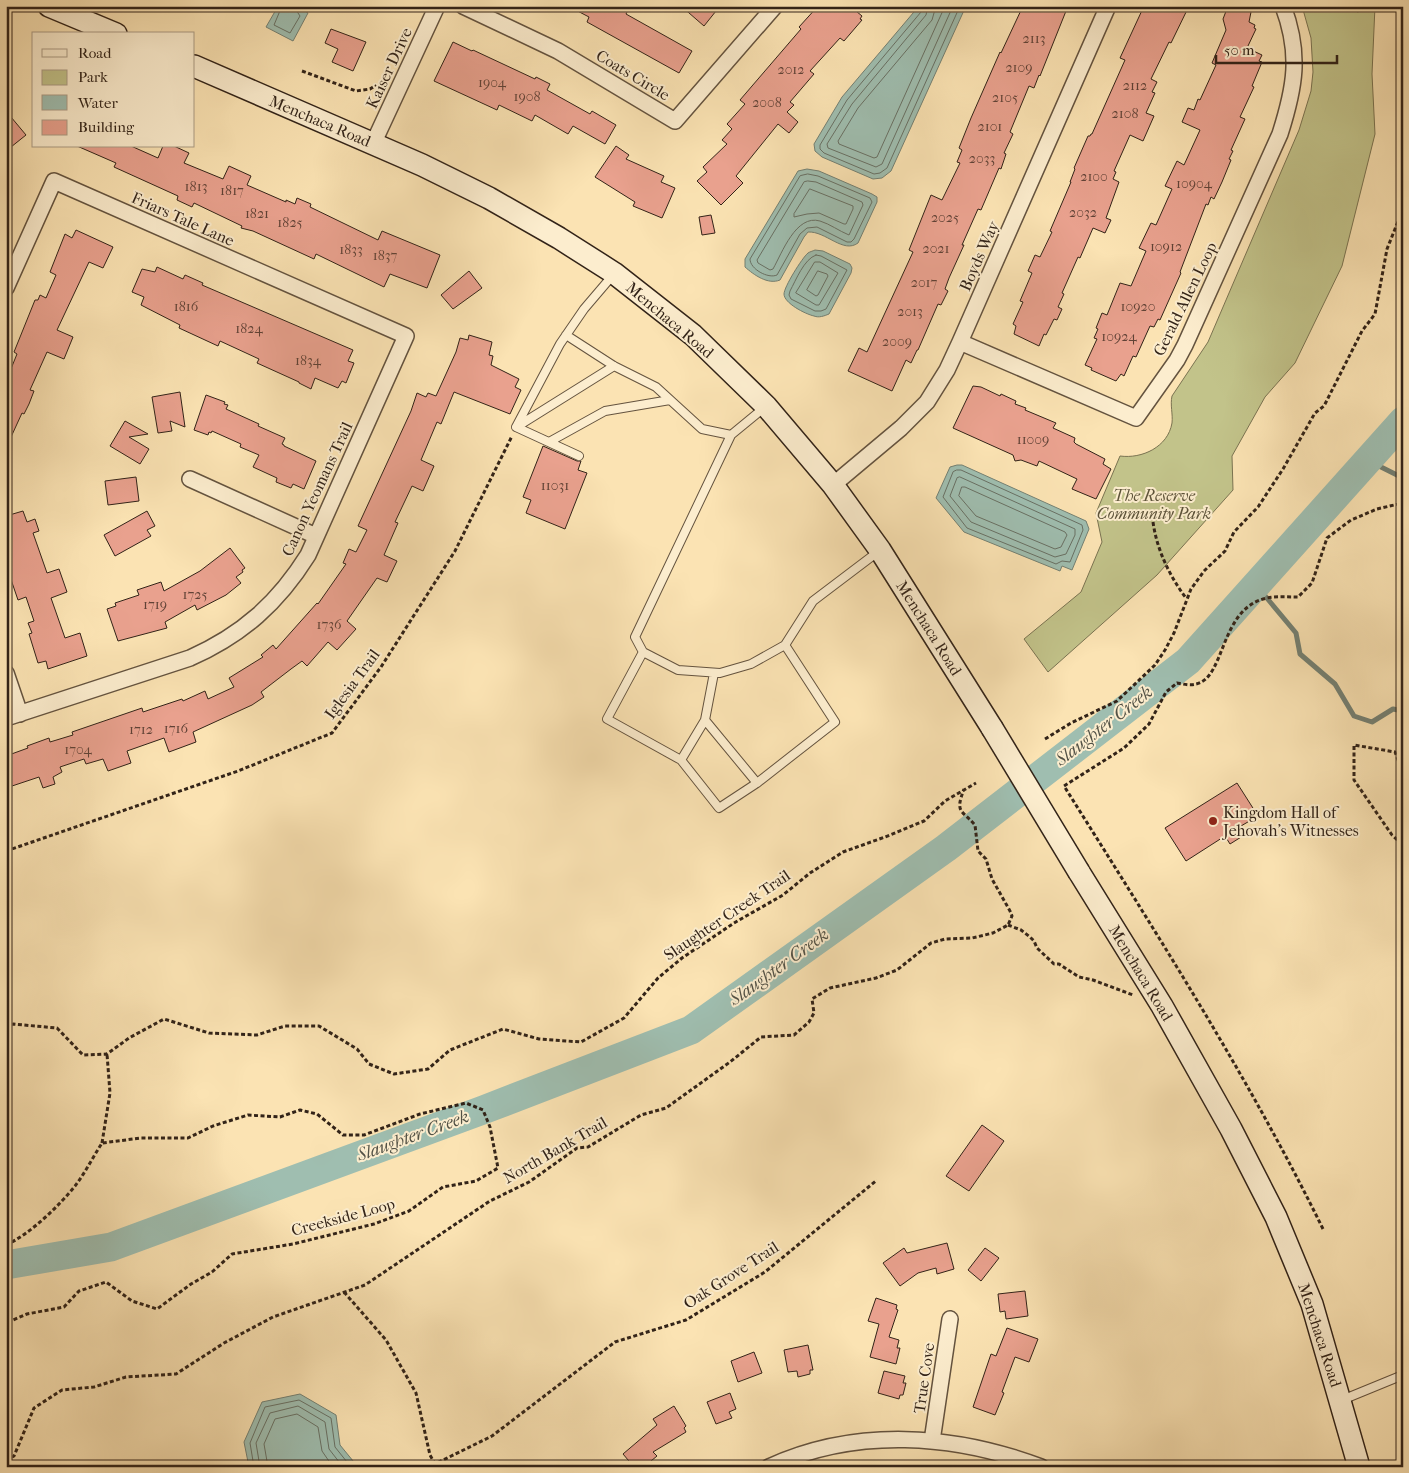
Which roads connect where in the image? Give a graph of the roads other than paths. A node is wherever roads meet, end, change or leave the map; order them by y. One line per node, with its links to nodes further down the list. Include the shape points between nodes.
1 (49, 6): 7 (main road)
2 (437, 6): 9 (street, Kaiser Drive)
3 (463, 6): 4 (street, Coats Circle, via 558,51 675,121)
4 (776, 6)
5 (1108, 6): 14 (street, Boyds Way)
6 (1283, 6): 14 (street, Gerald Allen Loop, via 1294,43 1295,74 1280,134 1189,337 1177,360 1136,418)
7 (111, 32)
8 (195, 66): 9 (main road, Menchaca Road)
9 (373, 144): 10 (main road, Menchaca Road, via 489,198)
10 (614, 273): 12 (lane); 17 (main road, Menchaca Road, via 693,335)
11 (6, 288): 13 (street, Friars Tale Lane, via 54,181)
12 (566, 335): 15 (lane); 18 (lane)
13 (406, 336): 24 (street, Canon Yeomans Trail)
14 (960, 342): 23 (street, Boyds Way, via 938,387 921,409)
15 (614, 366): 16 (lane, via 656,387); 18 (lane)
16 (670, 400): 19 (lane, via 702,429); 20 (lane, via 605,411)
17 (766, 406): 19 (lane); 23 (main road, Menchaca Road)
18 (516, 427): 20 (lane)
19 (731, 435): 27 (lane, via 635,637)
20 (549, 442): 21 (lane)
21 (579, 456)
22 (190, 479): 24 (street)
23 (833, 485): 25 (main road, Menchaca Road)
24 (316, 536): 30 (street, Canon Yeomans Trail, via 308,555 282,592 230,638 190,658)
25 (880, 550): 26 (lane, via 814,601); 36 (main road, Menchaca Road, bridge, via 1162,1006 1231,1129 1276,1217 1312,1304)
26 (785, 644): 28 (lane, via 751,664); 33 (lane, via 835,722)
27 (643, 652): 28 (lane, via 678,670); 32 (lane, via 607,719)
28 (714, 672): 31 (lane)
29 (6, 673): 30 (street)
30 (13, 716)
31 (705, 720): 32 (lane); 33 (lane)
32 (681, 760): 33 (lane, via 719,808)
33 (757, 783)
34 (950, 1319): 37 (street, True Cove)
35 (1403, 1375): 36 (lane)
36 (1340, 1401): 40 (main road, Menchaca Road)
37 (932, 1441): 38 (street, via 892,1439 844,1443); 39 (street, via 992,1450)
38 (769, 1467)
39 (1041, 1467)
40 (1359, 1467)

